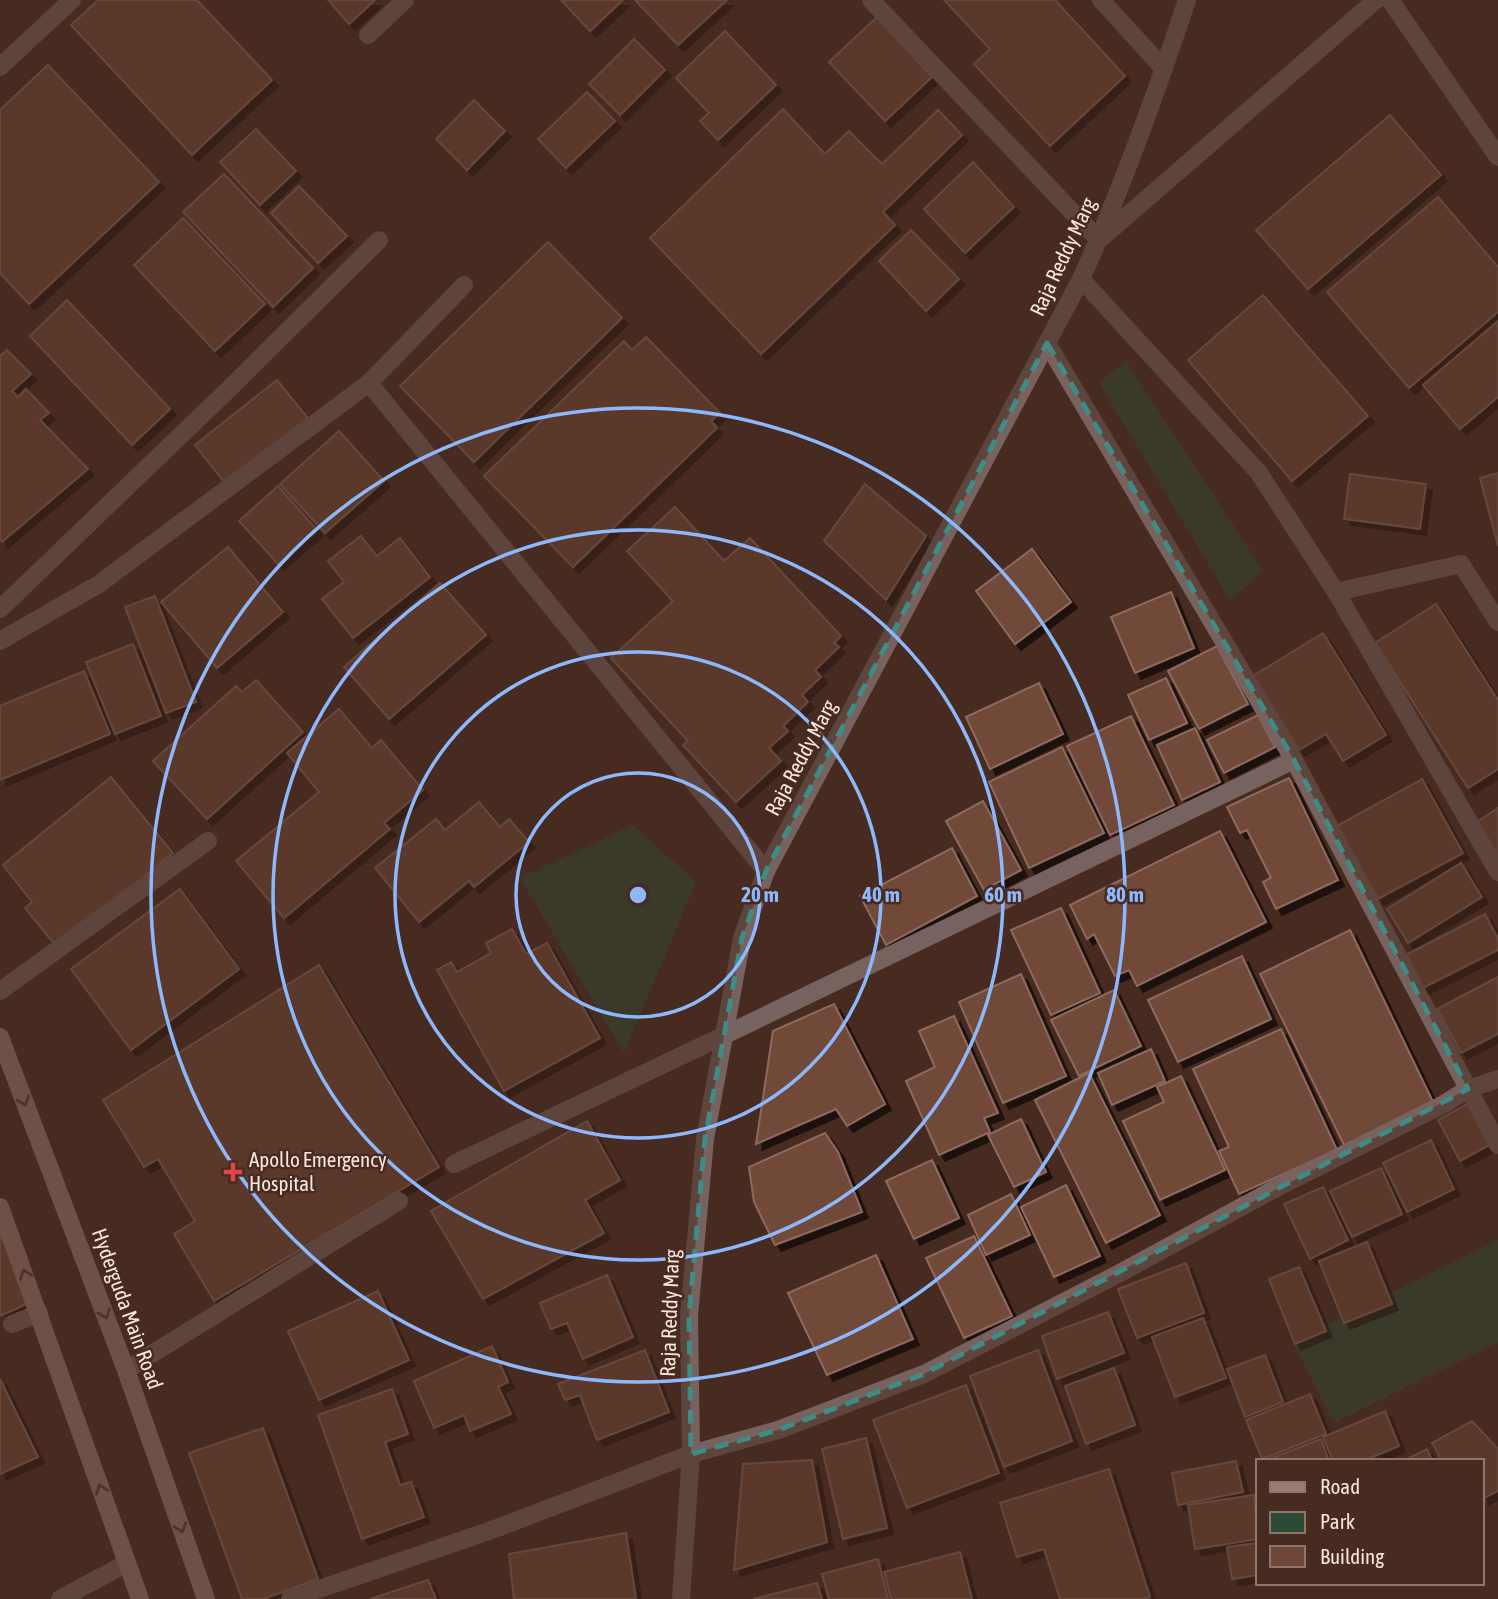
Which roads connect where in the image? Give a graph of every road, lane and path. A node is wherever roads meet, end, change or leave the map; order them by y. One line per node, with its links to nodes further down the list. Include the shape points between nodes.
1 (72, 0): 9 (street)
2 (405, 0): 8 (street)
3 (871, 0): 13 (street)
4 (1101, 0): 10 (street)
5 (1186, 0): 10 (street, Raja Reddy Marg)
6 (1376, 0): 13 (street)
7 (1390, 0): 11 (street)
8 (368, 34)
9 (0, 67)
10 (1164, 69): 13 (street, Raja Reddy Marg)
11 (1498, 157)
12 (379, 240): 19 (street)
13 (1099, 240): 14 (street, Raja Reddy Marg)
14 (1081, 279): 16 (street, Raja Reddy Marg); 18 (street, via 1259,473)
15 (464, 285): 17 (street)
16 (1047, 343): 22 (street); 24 (street, Raja Reddy Marg)
17 (369, 383): 21 (street, via 99,584); 24 (street)
18 (1336, 592): 20 (street, via 1461,564); 25 (street)
19 (0, 609)
20 (1498, 622)
21 (0, 641)
22 (1294, 760): 27 (street); 30 (street)
23 (208, 841): 26 (street)
24 (766, 871): 27 (street, Raja Reddy Marg, via 742,939)
25 (1498, 872)
26 (0, 991)
27 (725, 1035): 32 (street); 38 (street, Raja Reddy Marg, via 705,1139 688,1316)
28 (0, 1037): 37 (main road, Hyderguda Main Road, one-way to 37)
29 (1498, 1079): 30 (street)
30 (1468, 1089): 31 (street); 38 (street, via 924,1374 778,1430)
31 (1498, 1145)
32 (454, 1164)
33 (399, 1201): 37 (street)
34 (0, 1207): 35 (main road, one-way to 34)
35 (39, 1313): 36 (street); 39 (main road, one-way to 35)
36 (6, 1327)
37 (126, 1370): 42 (main road, Hyderguda Main Road, one-way to 42)
38 (691, 1454): 43 (street, via 492,1530); 44 (street, Raja Reddy Marg)
39 (127, 1563): 40 (street); 41 (main road)
40 (60, 1599)
41 (140, 1599)
42 (206, 1599)
43 (290, 1599)
44 (681, 1599)

